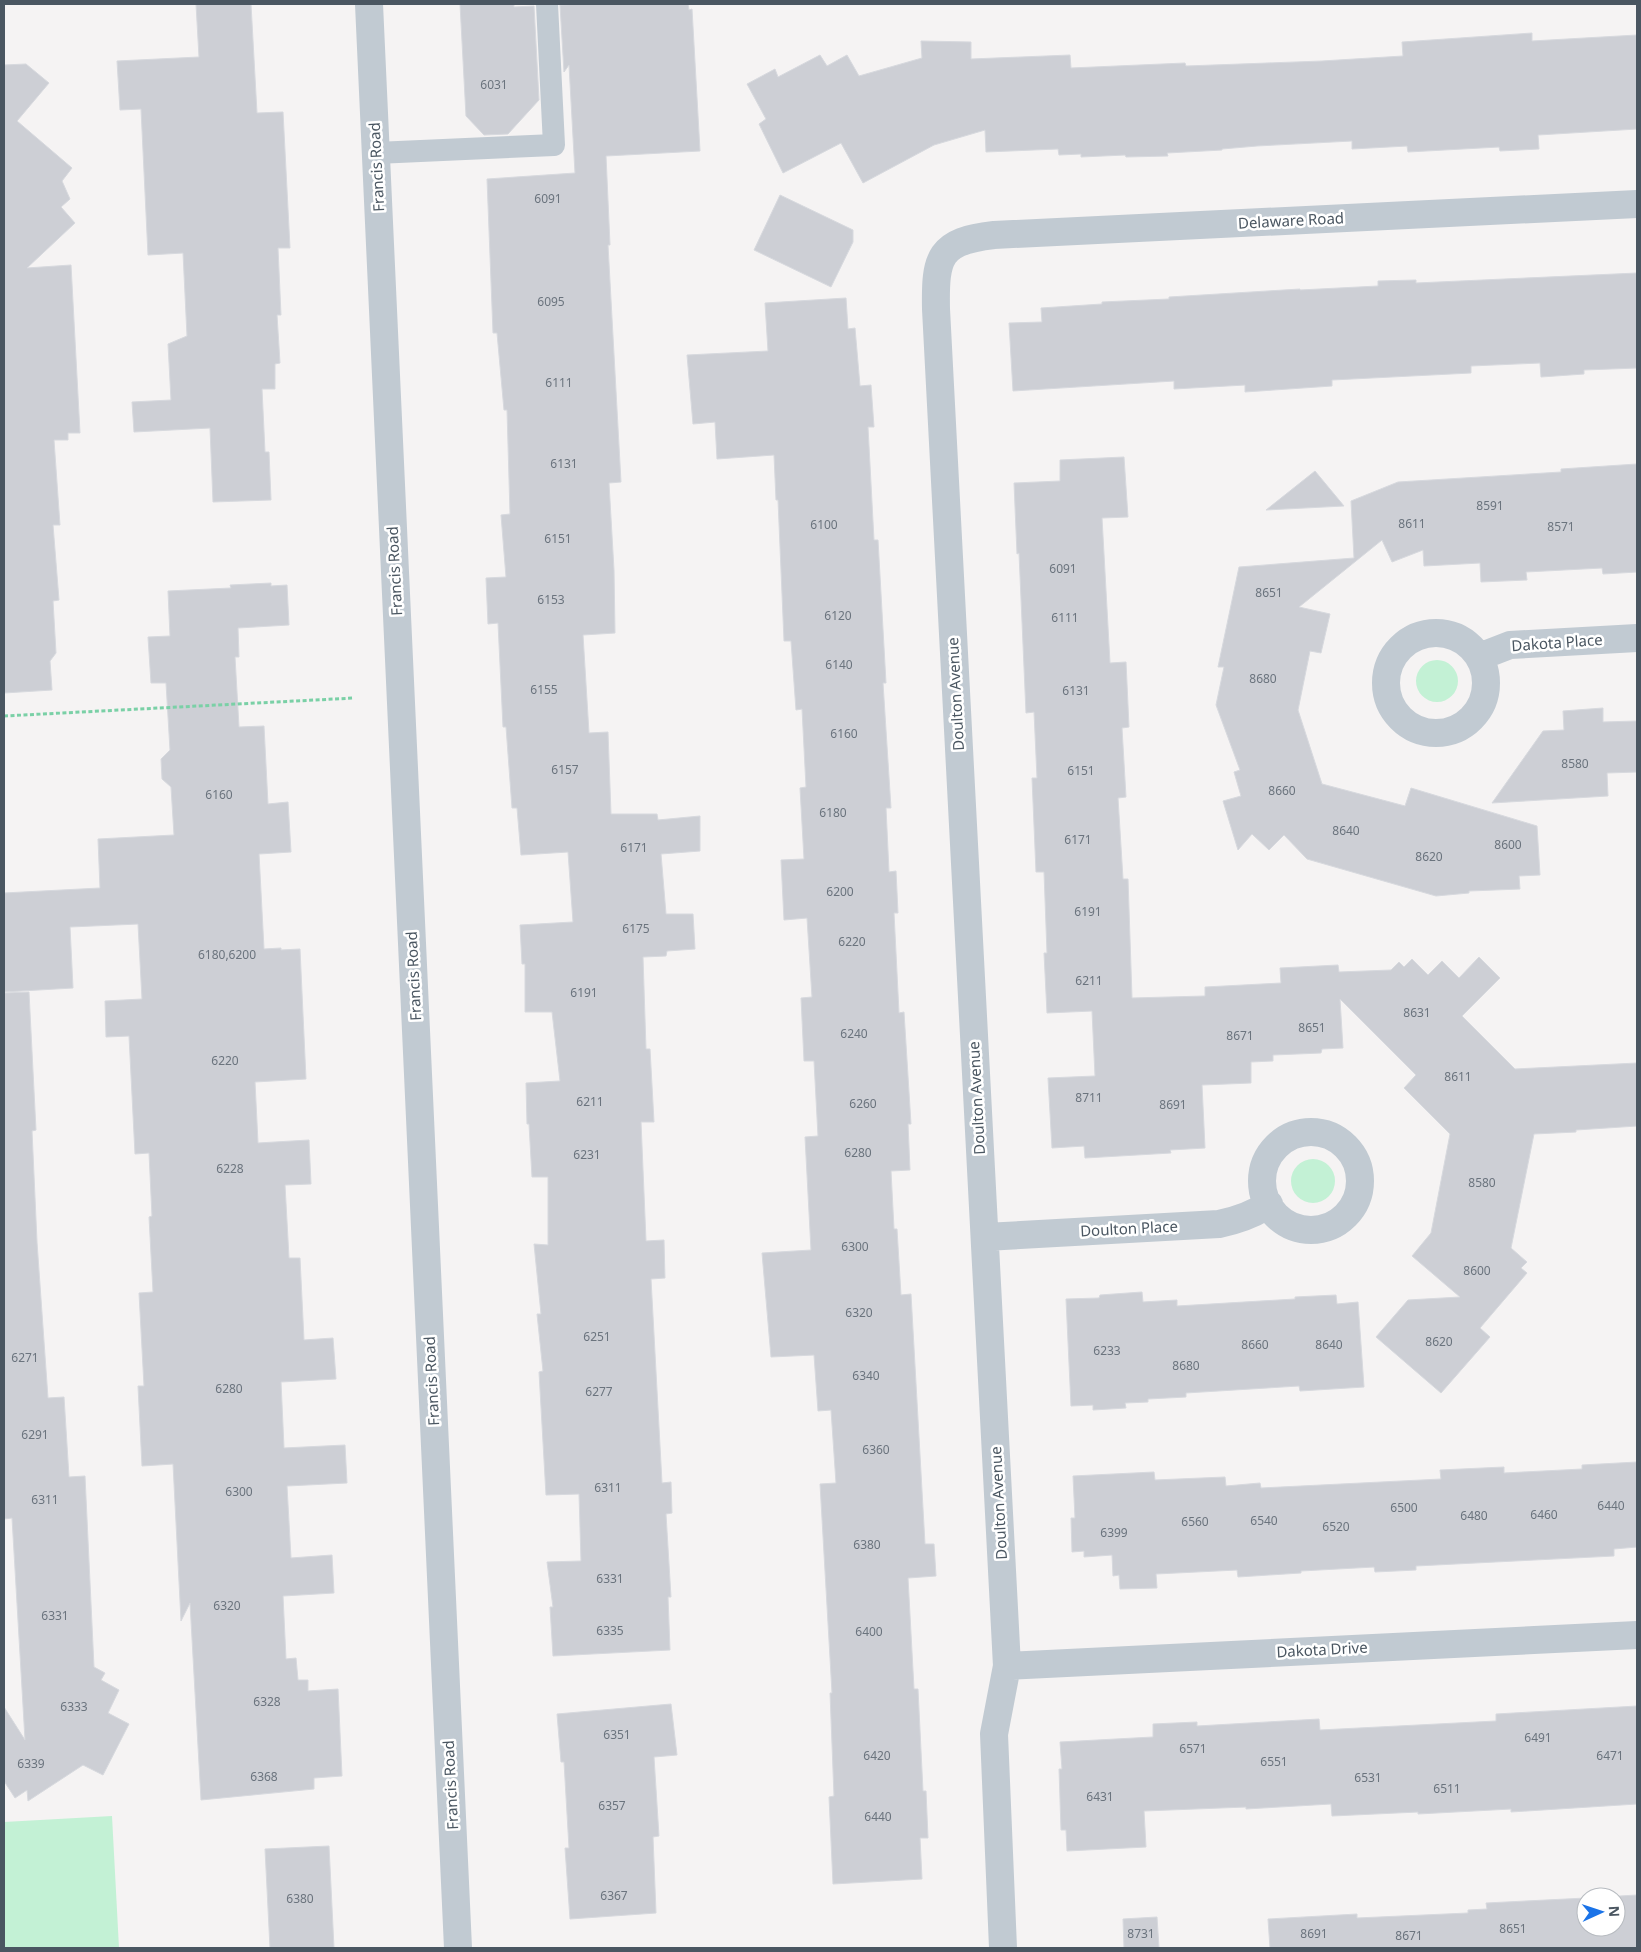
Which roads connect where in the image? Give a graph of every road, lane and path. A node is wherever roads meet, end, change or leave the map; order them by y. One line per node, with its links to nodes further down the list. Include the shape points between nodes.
1 (369, 4): 3 (street, Francis Road)
2 (548, 4): 3 (lane, via 554,145)
3 (376, 154): 14 (street, Francis Road)
4 (1637, 204): 5 (street, Delaware Road, via 994,235 974,237)
5 (947, 250): 11 (street, Doulton Avenue, via 940,260 937,275 936,309)
6 (1637, 638): 7 (street, Dakota Place, via 1510,645)
7 (1479, 657)
8 (354, 698): 9 (path)
9 (4, 716)
10 (1268, 1204): 11 (street, Doulton Place, via 1254,1214 1219,1224)
11 (985, 1237): 13 (street, Doulton Avenue)
12 (1637, 1634): 13 (street, Dakota Drive)
13 (1007, 1666): 15 (street, Doulton Avenue, via 994,1734)
14 (458, 1948)
15 (1002, 1948)

